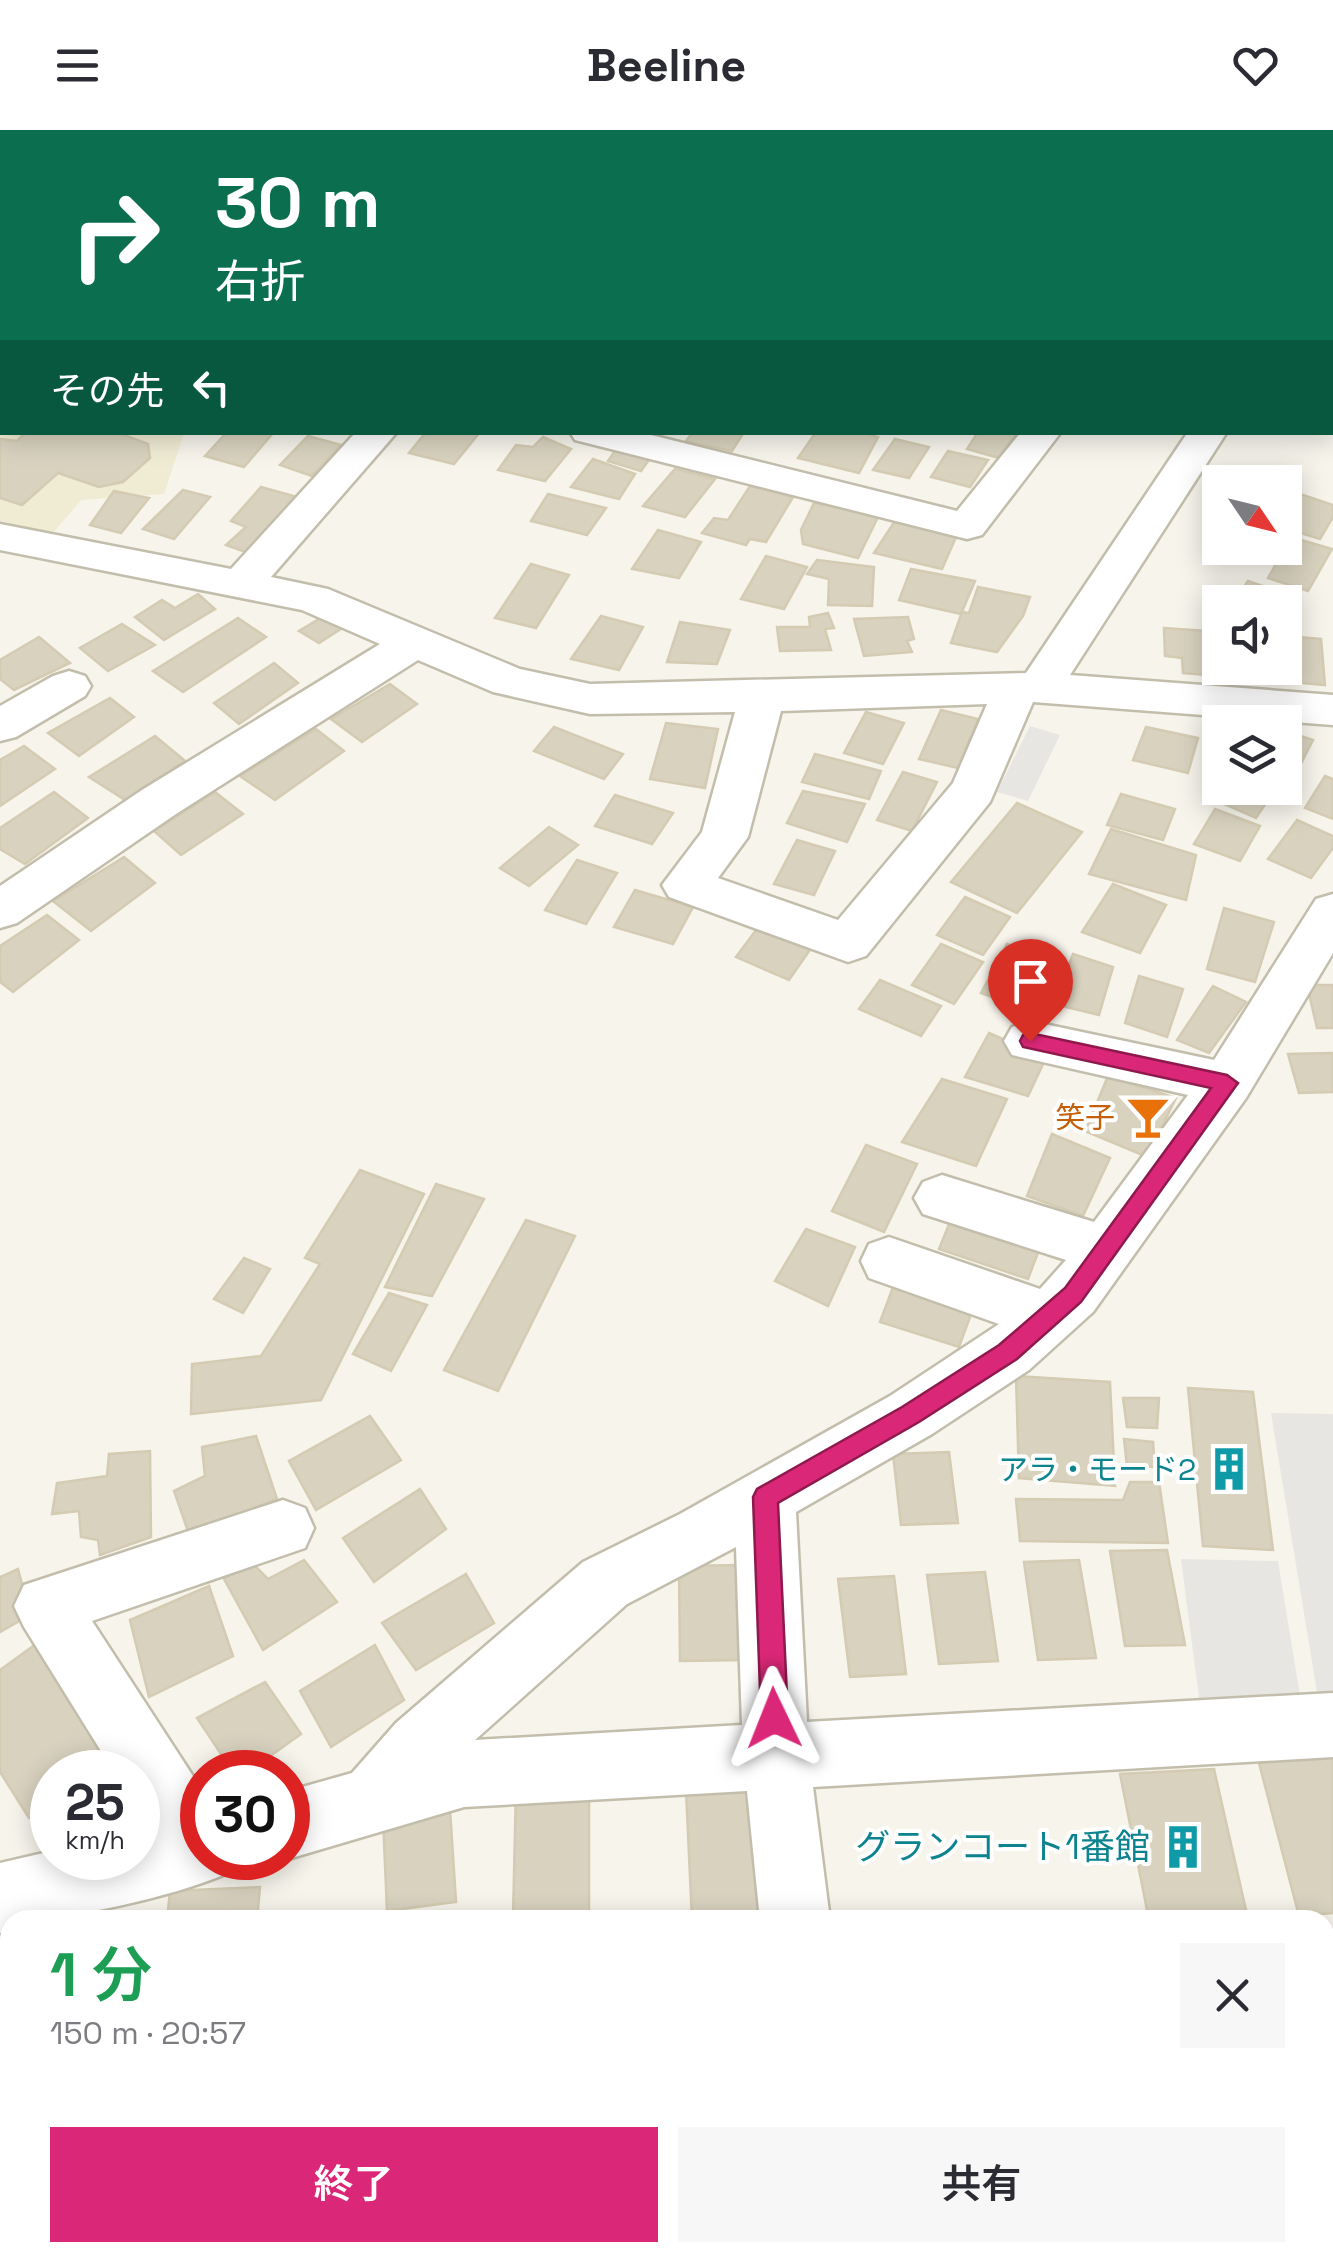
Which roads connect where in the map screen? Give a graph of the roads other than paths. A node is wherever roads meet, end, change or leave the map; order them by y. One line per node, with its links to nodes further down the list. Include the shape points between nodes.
1 (375, 435): 8 (street)
2 (602, 435): 6 (street)
3 (768, 435): 6 (street)
4 (1040, 435): 6 (street, via 967,526)
5 (1206, 435): 11 (street)
6 (744, 472)
7 (0, 537): 8 (street)
8 (242, 582): 9 (street, via 312,599)
9 (414, 643): 12 (street, via 509,682 590,699); 15 (street)
10 (69, 686): 14 (street)
11 (1028, 687): 12 (street); 12 (street, via 973,790 848,943 686,885 724,837); 13 (street)
12 (762, 696)
13 (1333, 710)
14 (0, 726)
15 (0, 910)
16 (1333, 912): 18 (street)
17 (1030, 1041): 18 (street)
18 (1227, 1083): 20 (street)
19 (942, 1198): 20 (street)
20 (1106, 1250): 22 (street)
21 (889, 1261): 22 (street)
22 (1048, 1316): 23 (street, via 1008,1352 910,1415)
23 (766, 1497): 26 (street); 27 (street, via 606,1583 419,1746)
24 (284, 1528): 28 (street, via 46,1606)
25 (1333, 1725): 26 (street)
26 (776, 1755): 27 (street, via 464,1774); 32 (street)
27 (373, 1800): 29 (street)
28 (180, 1815)
29 (310, 1819)
30 (180, 1854): 31 (street)
31 (0, 1898)
32 (793, 1910)

